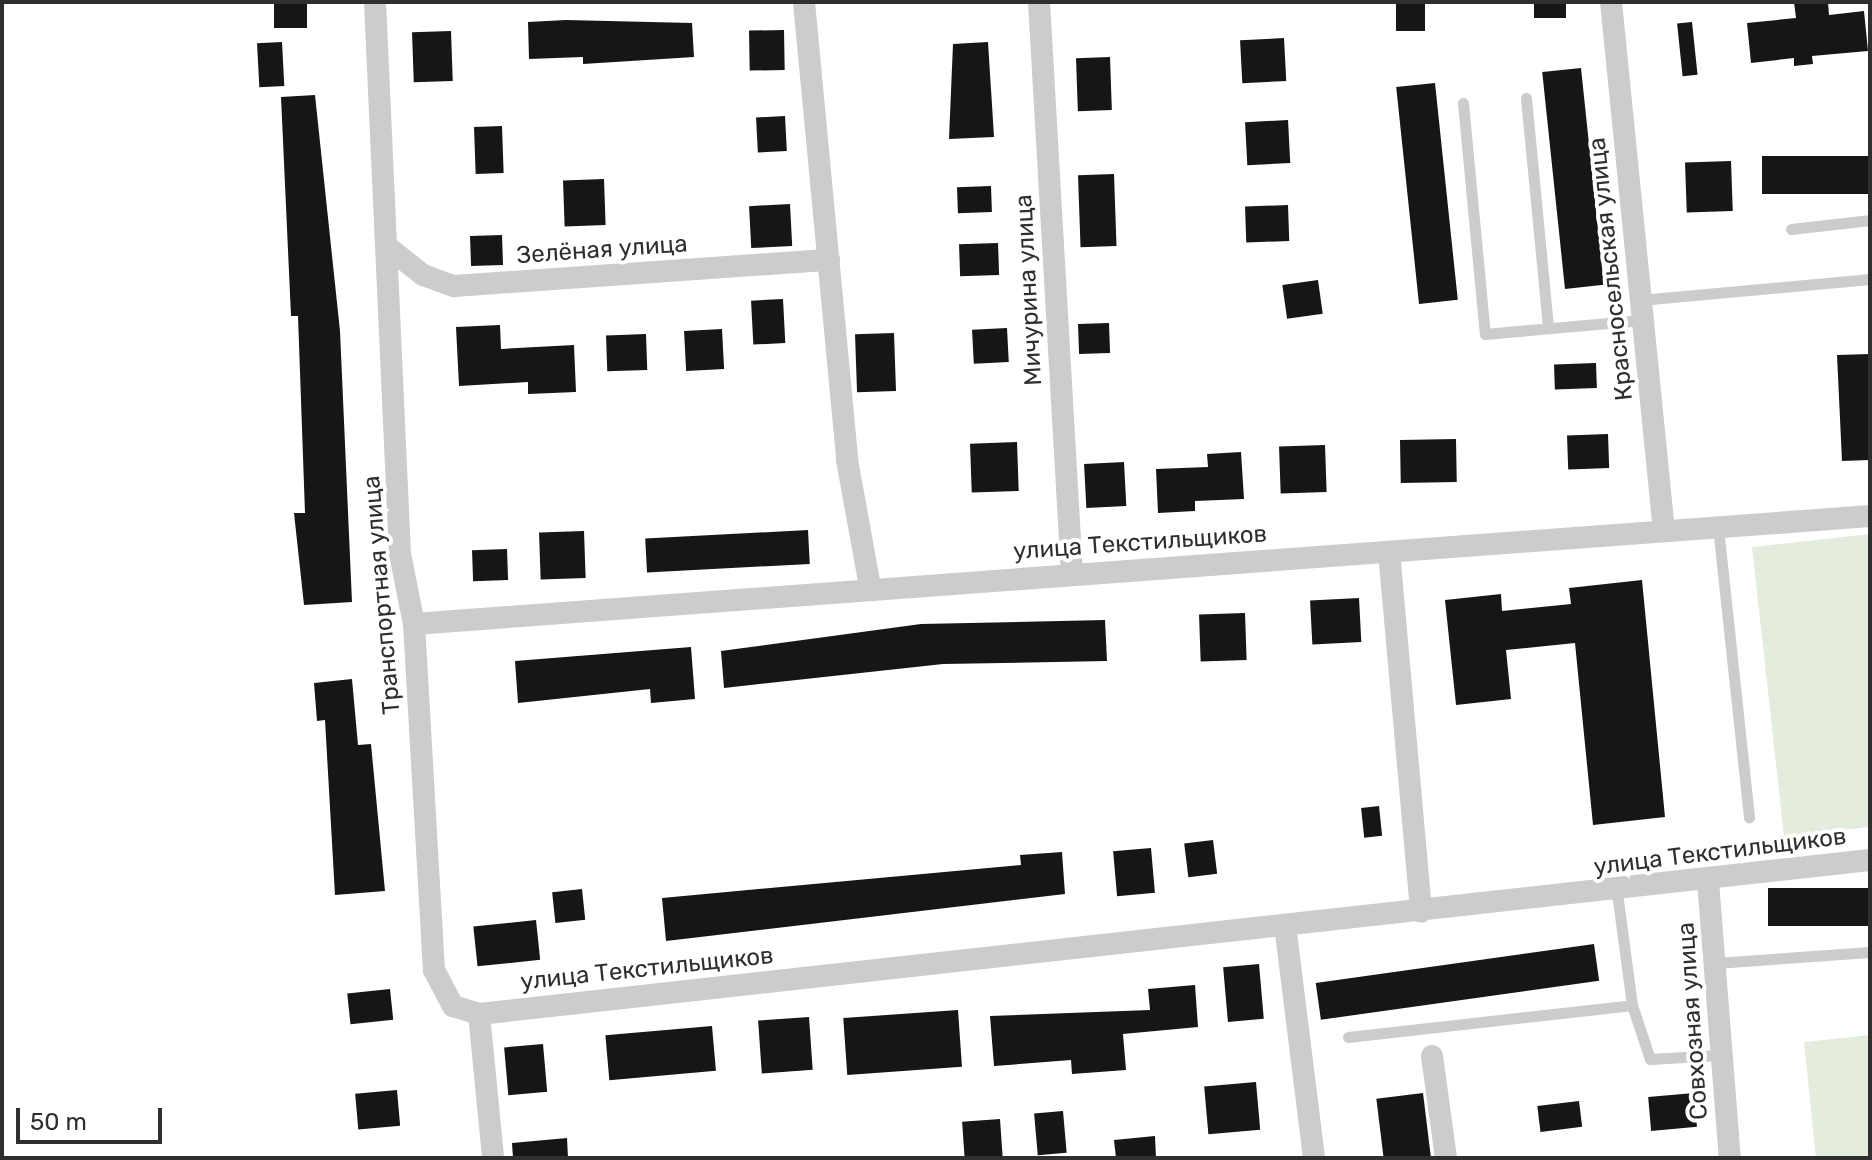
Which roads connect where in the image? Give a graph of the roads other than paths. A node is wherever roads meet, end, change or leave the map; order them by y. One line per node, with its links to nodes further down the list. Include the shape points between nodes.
1 (375, 2): 9 (street, Транспортная улица)
2 (804, 2): 10 (street)
3 (1039, 2): 18 (street, Мичурина улица)
4 (1611, 2): 12 (street, Красносельская улица)
5 (1526, 98): 13 (lane)
6 (1463, 103): 13 (lane, via 1485,334)
7 (1870, 220): 8 (lane)
8 (1791, 229)
9 (390, 249): 10 (street, Зелёная улица, via 423,275 454,286); 20 (street, Транспортная улица, via 400,554)
10 (829, 260): 19 (street, via 847,460)
11 (1870, 279): 12 (lane)
12 (1641, 310): 13 (lane); 16 (street, Красносельская улица)
13 (1548, 328)
14 (1870, 516): 15 (street, улица Текстильщиков)
15 (1718, 527): 16 (street, улица Текстильщиков); 21 (lane)
16 (1664, 531): 17 (street, улица Текстильщиков)
17 (1389, 552): 18 (street, улица Текстильщиков); 25 (street)
18 (1072, 575): 19 (street, улица Текстильщиков)
19 (870, 587): 20 (street, улица Текстильщиков)
20 (414, 624): 30 (street, Транспортная улица, via 434,970 453,1006)
21 (1749, 817)
22 (1870, 860): 23 (street, улица Текстильщиков)
23 (1708, 881): 24 (street, улица Текстильщиков); 28 (street, Совхозная улица)
24 (1617, 892): 25 (street, улица Текстильщиков); 29 (lane)
25 (1421, 912): 26 (street, улица Текстильщиков)
26 (1285, 925): 30 (street, улица Текстильщиков); 35 (street)
27 (1870, 952): 28 (lane)
28 (1716, 963): 32 (street, Совхозная улица)
29 (1632, 1005): 31 (lane); 32 (lane, via 1650,1059)
30 (479, 1014): 34 (street)
31 (1348, 1037)
32 (1720, 1055): 37 (street, Совхозная улица)
33 (1432, 1056): 36 (street)
34 (493, 1158)
35 (1314, 1158)
36 (1446, 1158)
37 (1730, 1158)

